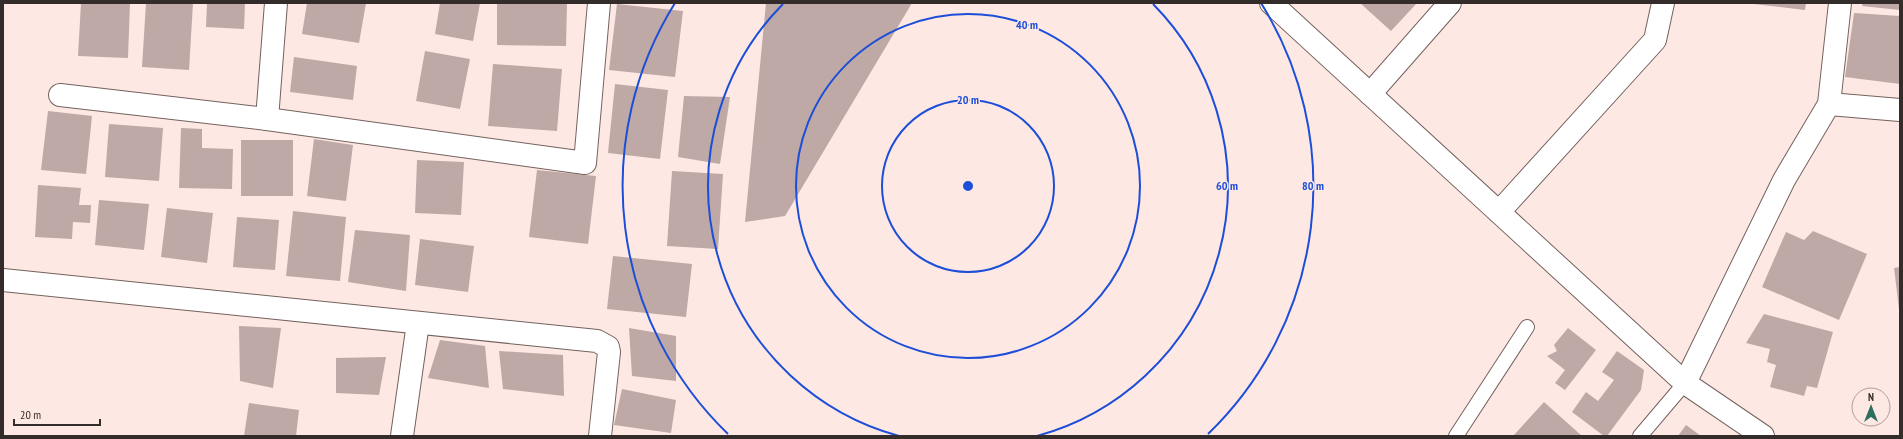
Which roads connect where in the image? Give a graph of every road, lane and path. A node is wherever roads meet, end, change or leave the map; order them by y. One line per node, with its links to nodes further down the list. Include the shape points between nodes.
1 (276, 3): 11 (street)
2 (598, 3): 11 (street, via 585,163)
3 (1271, 3): 7 (street)
4 (1450, 3): 7 (street)
5 (1664, 3): 12 (street, via 1656,40)
6 (1840, 3): 9 (street)
7 (1370, 94): 12 (street)
8 (60, 95): 11 (street)
9 (1829, 104): 10 (street); 16 (street, via 1784,180)
10 (1900, 110)
11 (266, 119)
12 (1499, 212): 16 (street)
13 (3, 280): 14 (street)
14 (418, 323): 17 (street); 18 (street, via 604,343 610,352)
15 (1527, 327): 19 (lane)
16 (1685, 383): 20 (lane); 21 (street)
17 (402, 436)
18 (600, 436)
19 (1456, 436)
20 (1640, 436)
21 (1763, 436)

